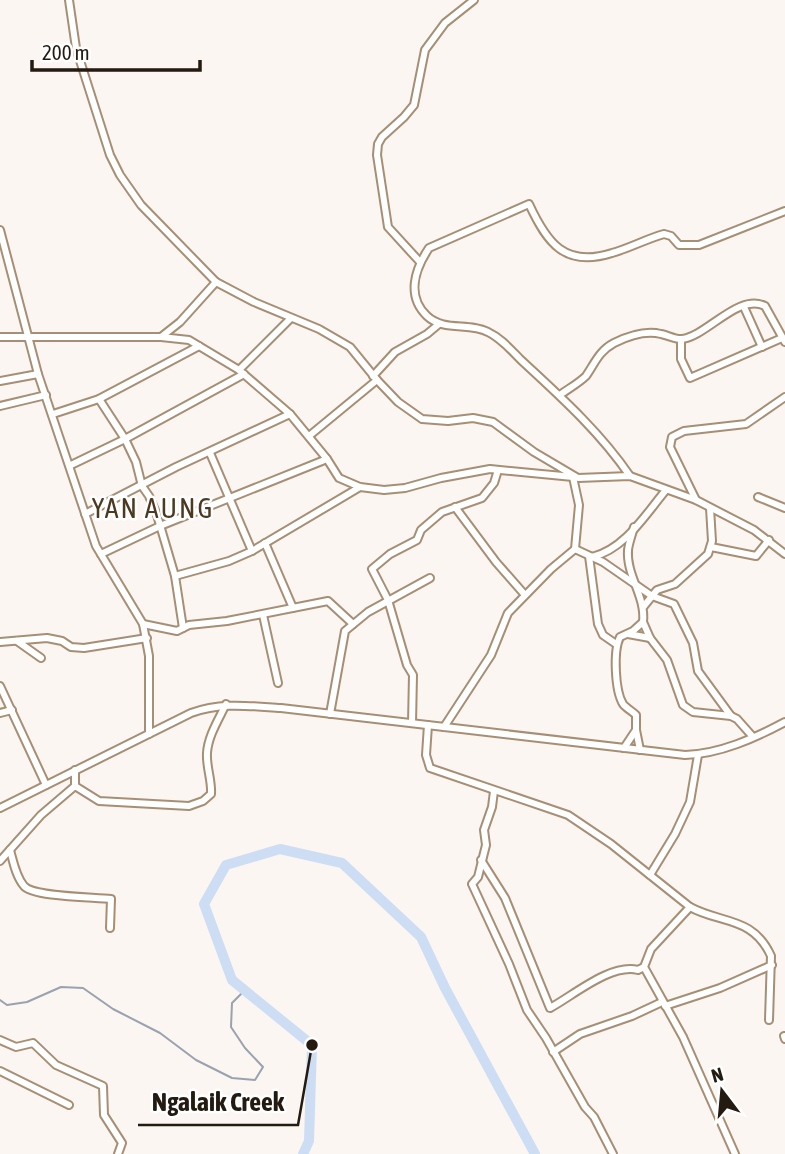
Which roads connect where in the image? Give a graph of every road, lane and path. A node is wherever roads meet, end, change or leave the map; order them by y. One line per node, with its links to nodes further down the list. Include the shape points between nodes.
1 (69, 0): 6 (street, via 76,48 120,175 141,205)
2 (474, 0): 5 (street, via 445,23 425,50 414,105 378,144 388,227)
3 (785, 211): 5 (street, via 699,245 679,245 664,234 613,253 582,258 565,253 542,233 529,204 429,248)
4 (0, 230): 11 (street)
5 (420, 262): 9 (street, via 415,294 427,317)
6 (216, 282): 8 (street); 12 (street)
7 (744, 307): 13 (street); 14 (street, via 765,306); 16 (street)
8 (291, 318): 17 (street); 19 (street, via 350,347)
9 (439, 324): 19 (street, via 395,352); 21 (street, via 488,331)
10 (0, 337): 11 (street)
11 (27, 337): 12 (street); 18 (street)
12 (161, 337): 15 (street, via 189,340)
13 (681, 340): 16 (street, via 681,359 690,378); 21 (street, via 647,332 611,344 585,377)
14 (783, 340): 16 (street)
15 (199, 346): 17 (street); 24 (street)
16 (762, 347)
17 (241, 372): 27 (street); 29 (street)
18 (38, 374): 20 (street); 22 (street)
19 (375, 378): 28 (street); 35 (street, via 422,419 493,422)
20 (0, 381)
21 (560, 395): 34 (street)
22 (46, 396): 25 (street); 26 (street)
23 (785, 397): 41 (street, via 746,424 684,431 672,437 670,447)
24 (99, 399): 26 (street); 29 (street)
25 (0, 406)
26 (53, 414): 32 (street)
27 (290, 414): 28 (street); 30 (street)
28 (309, 436): 31 (street)
29 (125, 439): 32 (street); 36 (street)
30 (210, 453): 36 (street); 40 (street)
31 (327, 459): 37 (street, via 339,478); 40 (street)
32 (71, 465): 45 (street)
33 (498, 470): 35 (street); 37 (street, via 471,471 405,488); 42 (street, via 482,498)
34 (630, 476): 35 (street); 38 (street)
35 (575, 477): 51 (street, via 579,505)
36 (142, 486): 45 (street); 46 (street)
37 (360, 487): 49 (street)
38 (666, 490): 41 (street); 47 (street)
39 (758, 497): 44 (street)
40 (228, 498): 46 (street); 52 (street)
41 (696, 500): 43 (street)
42 (455, 507): 60 (street); 62 (street, via 435,517 417,540 372,569)
43 (710, 508): 48 (street); 50 (street)
44 (785, 508)
45 (85, 514): 53 (street)
46 (160, 526): 53 (street); 56 (street)
47 (634, 527): 55 (street, via 611,550); 58 (street, via 628,551)
48 (769, 540): 50 (street, via 756,556); 54 (street)
49 (265, 543): 52 (street); 64 (street)
50 (711, 547): 59 (street)
51 (575, 549): 55 (street); 60 (street)
52 (252, 551): 56 (street)
53 (101, 554): 68 (street)
54 (785, 554)
55 (591, 556): 58 (street); 76 (street, via 598,624 603,635)
56 (175, 576): 70 (street)
57 (430, 578): 62 (street)
58 (635, 582): 61 (street); 65 (street)
59 (670, 587): 61 (street); 63 (street)
60 (525, 595): 88 (street, via 508,613 491,654)
61 (652, 596): 63 (street); 65 (street)
62 (388, 600): 69 (street); 86 (street, via 414,676)
63 (666, 601): 65 (street); 84 (street, via 674,604 693,643 698,671)
64 (293, 608): 66 (street); 69 (street, via 328,601)
65 (644, 609): 67 (street)
66 (263, 615): 70 (street); 78 (street)
67 (643, 622): 71 (street); 73 (street)
68 (143, 624): 70 (street, via 177,631); 72 (street)
69 (353, 624): 83 (street, via 343,634)
70 (183, 628)
71 (626, 634): 73 (street); 76 (street)
72 (147, 638): 74 (street, via 84,648 47,638); 90 (street)
73 (650, 638): 84 (street, via 667,660 683,705 693,712)
74 (17, 641): 75 (street); 77 (street)
75 (0, 642)
76 (616, 644): 89 (street, via 620,694 636,715)
77 (41, 658)
78 (278, 682)
79 (0, 686): 81 (street)
80 (226, 704): 83 (street); 90 (street, via 191,713); 97 (street, via 206,754 211,794 203,802 189,806 99,801)
81 (12, 710): 82 (street); 96 (street)
82 (0, 713)
83 (330, 714): 86 (street)
84 (731, 716): 91 (street)
85 (785, 722): 91 (street)
86 (412, 723): 87 (street)
87 (429, 725): 88 (street); 98 (street, via 426,755 430,768)
88 (443, 727): 92 (street)
89 (636, 730): 92 (street); 93 (street)
90 (149, 734): 95 (street)
91 (752, 737): 94 (street)
92 (624, 748): 93 (street)
93 (640, 750): 94 (street)
94 (698, 755): 103 (street, via 690,802)
95 (75, 770): 96 (street); 97 (street)
96 (47, 785): 99 (street)
97 (75, 786): 100 (street)
98 (494, 791): 101 (street); 103 (street, via 568,815)
99 (0, 808)
100 (10, 850): 102 (street); 105 (street, via 30,891 111,899)
101 (481, 859): 107 (street, via 505,898 550,1008 615,970); 111 (street, via 472,884 527,1010)
102 (0, 861)
103 (650, 875): 104 (street)
104 (690, 907): 106 (street, via 733,920 757,936); 107 (street, via 651,949)
105 (110, 928)
106 (772, 965): 108 (street, via 712,991); 109 (street)
107 (644, 967): 108 (street)
108 (663, 1004): 111 (street, via 580,1034); 116 (street, via 683,1037)
109 (769, 1020)
110 (0, 1040): 114 (street, via 16,1047 33,1043 56,1065 103,1086 104,1115 122,1143)
111 (553, 1052): 115 (street)
112 (0, 1071): 113 (street)
113 (69, 1105)
114 (118, 1154)
115 (612, 1154)
116 (735, 1154)

